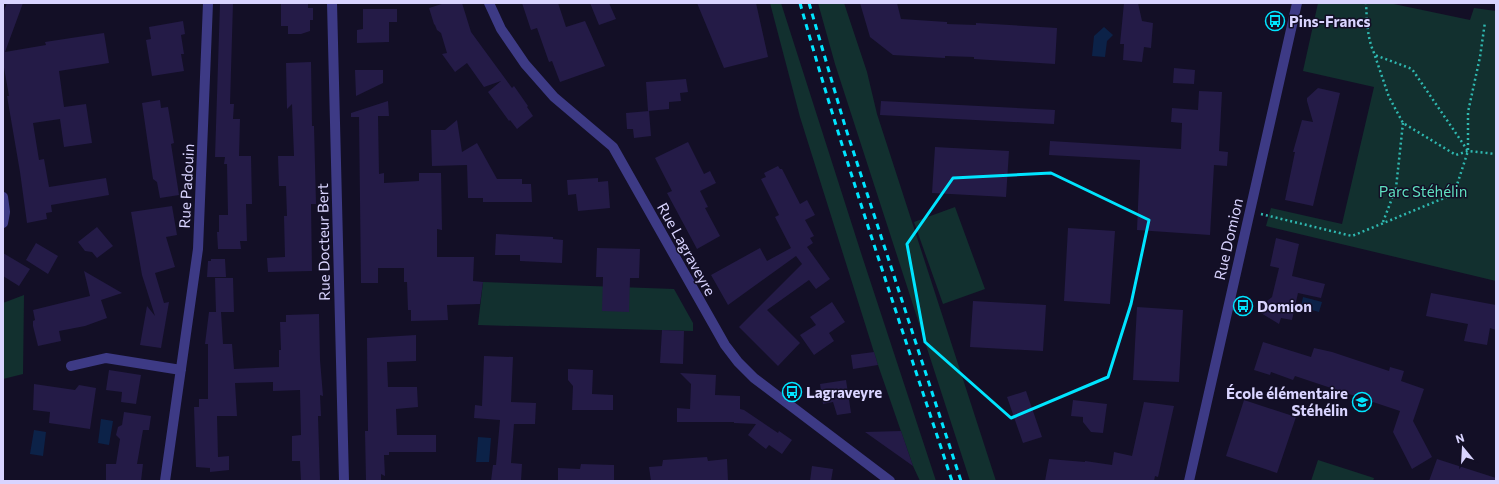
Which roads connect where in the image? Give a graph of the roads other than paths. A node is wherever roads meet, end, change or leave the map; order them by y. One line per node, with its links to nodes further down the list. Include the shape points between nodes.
1 (208, 3): 8 (street, Rue Padouin, via 198,249)
2 (332, 3): 10 (street, Rue Docteur Bert)
3 (489, 3): 11 (street, Rue Lagraveyre, via 501,29 525,64 554,97 613,147 725,345 738,362 754,378)
4 (1297, 3): 12 (street, Rue Domion)
5 (3, 197): 6 (street, via 6,212)
6 (3, 223)
7 (72, 366): 8 (street, via 106,358)
8 (181, 370): 9 (street, Rue Padouin)
9 (165, 481)
10 (344, 481)
11 (890, 481)
12 (1189, 481)

